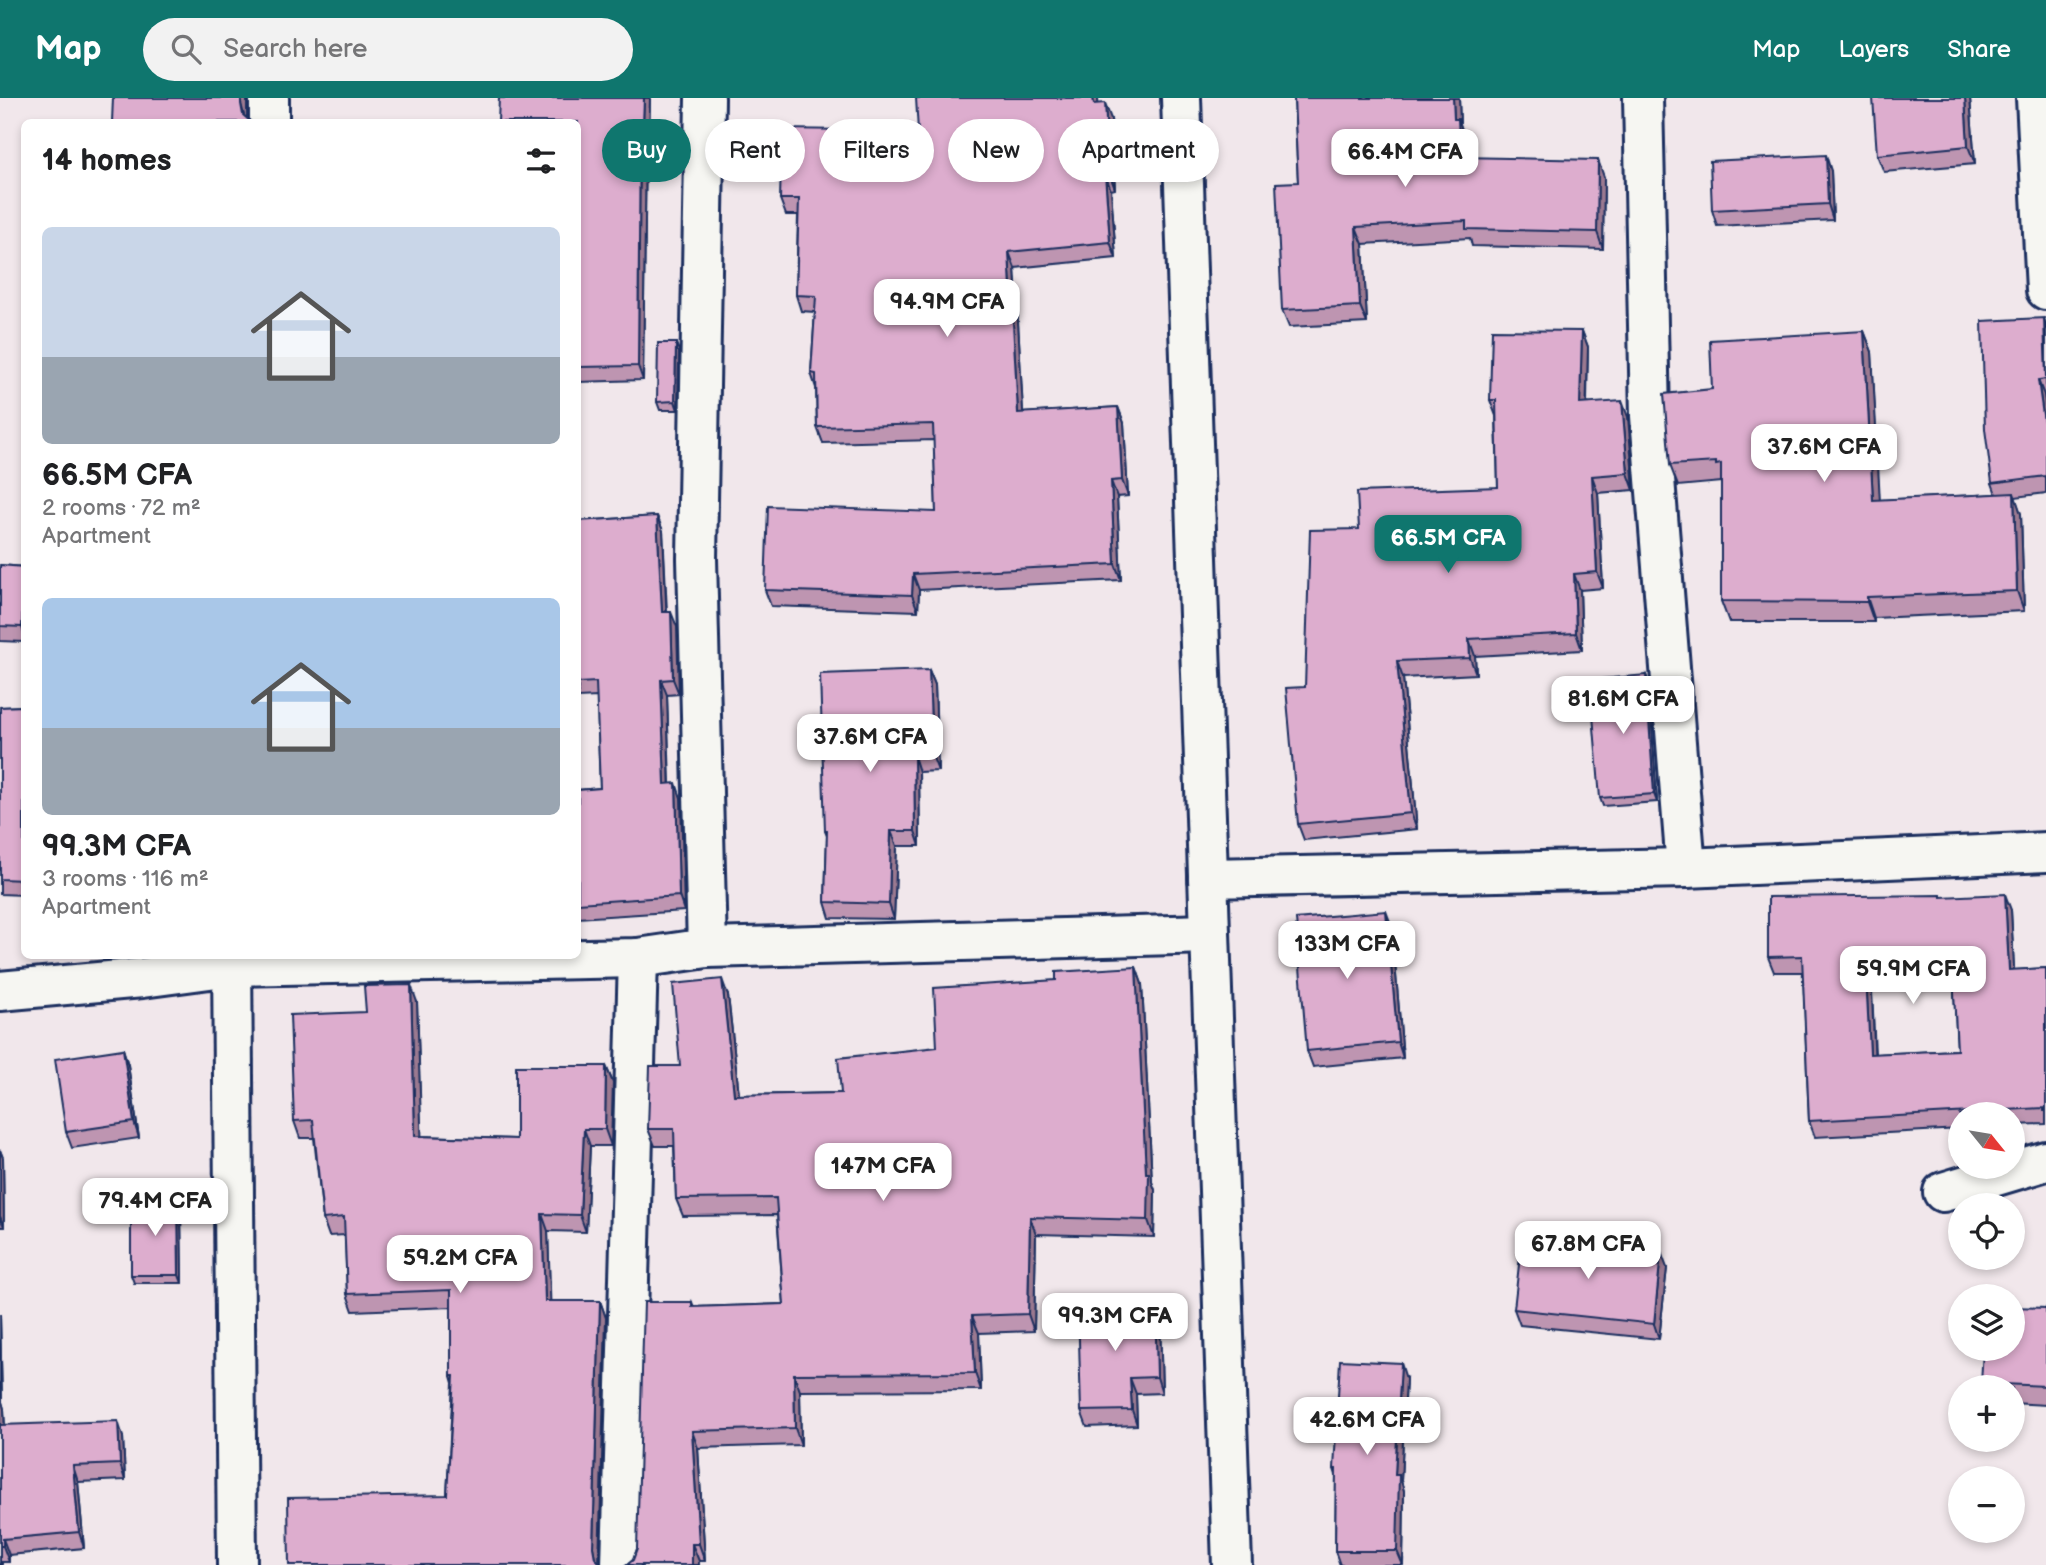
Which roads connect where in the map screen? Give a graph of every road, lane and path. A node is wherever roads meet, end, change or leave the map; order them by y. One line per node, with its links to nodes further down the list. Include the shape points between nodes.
1 (269, 98): 6 (main road)
2 (705, 98): 12 (main road, via 697,559)
3 (1181, 98): 10 (main road)
4 (1643, 98): 9 (main road, via 1650,416)
5 (2036, 98): 7 (main road)
6 (269, 119)
7 (2046, 290)
8 (2046, 852): 9 (main road)
9 (1686, 868): 10 (main road)
10 (1208, 878): 11 (main road)
11 (1210, 934): 12 (main road); 22 (main road)
12 (707, 948): 14 (main road)
13 (581, 958): 14 (main road)
14 (638, 958): 21 (main road)
15 (503, 959): 16 (main road)
16 (232, 961): 17 (main road, via 142,978); 20 (main road)
17 (0, 991)
18 (2046, 1161): 19 (main road)
19 (1943, 1192)
20 (237, 1565)
21 (621, 1565)
22 (1232, 1565)

